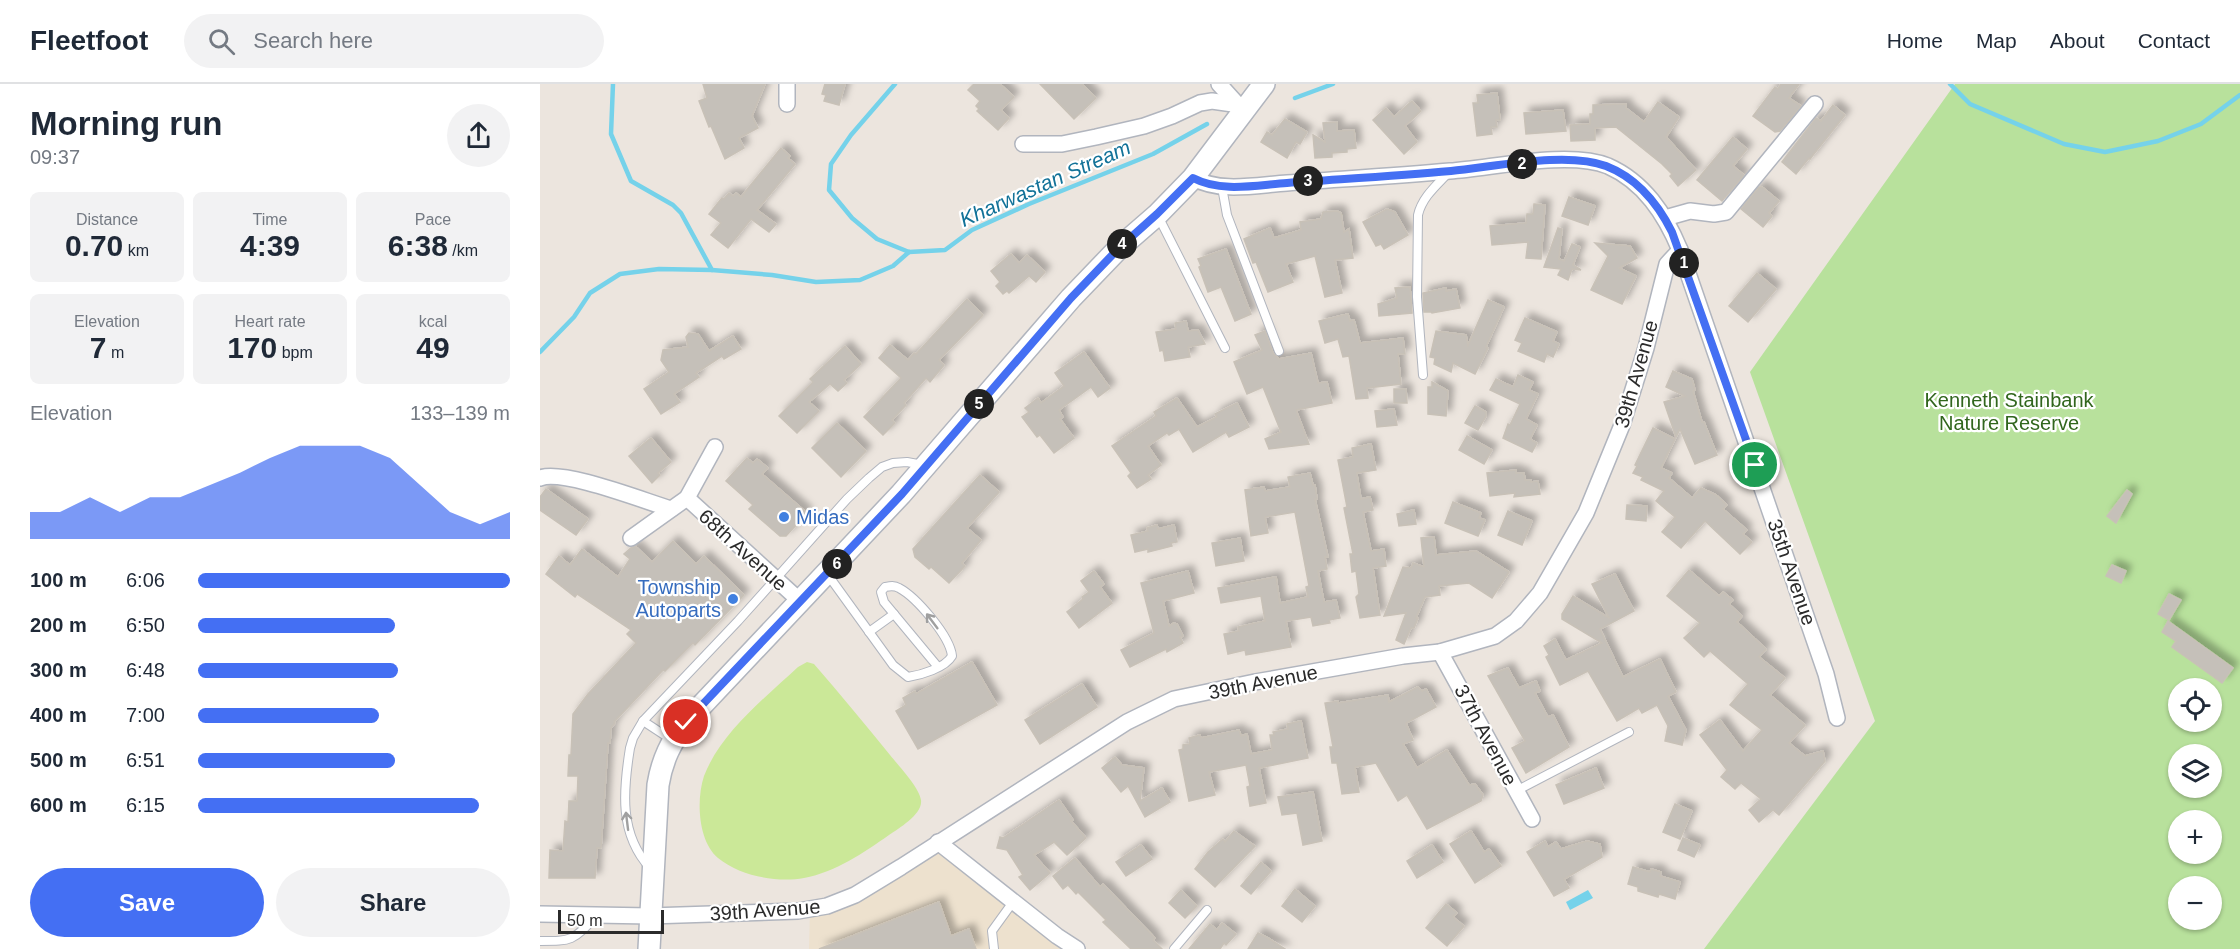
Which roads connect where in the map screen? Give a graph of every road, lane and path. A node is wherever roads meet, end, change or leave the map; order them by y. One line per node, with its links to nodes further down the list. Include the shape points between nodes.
1 (788, 84): 4 (street)
2 (1219, 84): 6 (street)
3 (1263, 84): 6 (street)
4 (787, 104)
5 (1815, 104): 12 (street, via 1726,212 1690,212)
6 (1243, 106): 7 (street, via 1200,103 1144,126 1062,144); 9 (street)
7 (1023, 144)
8 (1450, 171): 10 (street, 35th Avenue); 12 (street, 35th Avenue, via 1563,160 1596,163 1630,179); 16 (lane, via 1425,197 1418,215 1417,297)
9 (1193, 178): 10 (street, 35th Avenue); 11 (street)
10 (1222, 187): 15 (lane, via 1229,221)
11 (1157, 214): 14 (lane); 18 (street, via 1071,298)
12 (1665, 218): 13 (street, 35th Avenue)
13 (1680, 250): 28 (street, 39th Avenue, via 1667,264 1646,348 1607,466 1563,555 1540,593 1507,629); 30 (street, 35th Avenue, via 1817,645)
14 (1225, 348)
15 (1279, 351)
16 (1424, 375)
17 (715, 447): 20 (street, 68th Avenue)
18 (926, 465): 23 (street); 24 (lane, via 907,462 882,467 847,499)
19 (540, 478): 21 (street, via 576,480)
20 (687, 498): 21 (street, 68th Avenue); 24 (street, 68th Avenue)
21 (671, 509): 22 (street, 68th Avenue)
22 (631, 538)
23 (827, 574): 25 (street); 27 (lane)
24 (775, 579): 25 (street, 68th Avenue); 31 (lane)
25 (800, 601): 33 (street)
26 (894, 614): 27 (lane); 29 (lane); 29 (lane, one-way to 26, via 952,656 948,642 924,610 898,587 888,586 882,589 882,597)
27 (869, 632): 29 (lane, via 893,665 908,677)
28 (1440, 652): 34 (street, 37th Avenue); 36 (street, 39th Avenue, via 1174,699 1127,722)
29 (938, 667)
30 (1837, 718)
31 (643, 721): 33 (lane); 37 (lane, one-way to 31, via 638,855 626,820 630,748)
32 (1629, 732): 34 (lane)
33 (672, 740): 37 (street, via 657,785)
34 (1516, 792): 35 (street, 37th Avenue)
35 (1532, 819)
36 (938, 842): 38 (street); 42 (street, 39th Avenue, via 855,895 827,906 798,911)
37 (653, 872): 42 (street)
38 (1013, 902): 45 (lane, via 992,931); 46 (street)
39 (1207, 910): 47 (lane)
40 (540, 914): 41 (street, 39th Avenue)
41 (597, 914): 42 (street, 39th Avenue); 43 (lane, via 574,938)
42 (650, 916): 44 (street)
43 (540, 941)
44 (649, 949)
45 (994, 949)
46 (1077, 949)
47 (1174, 949)

